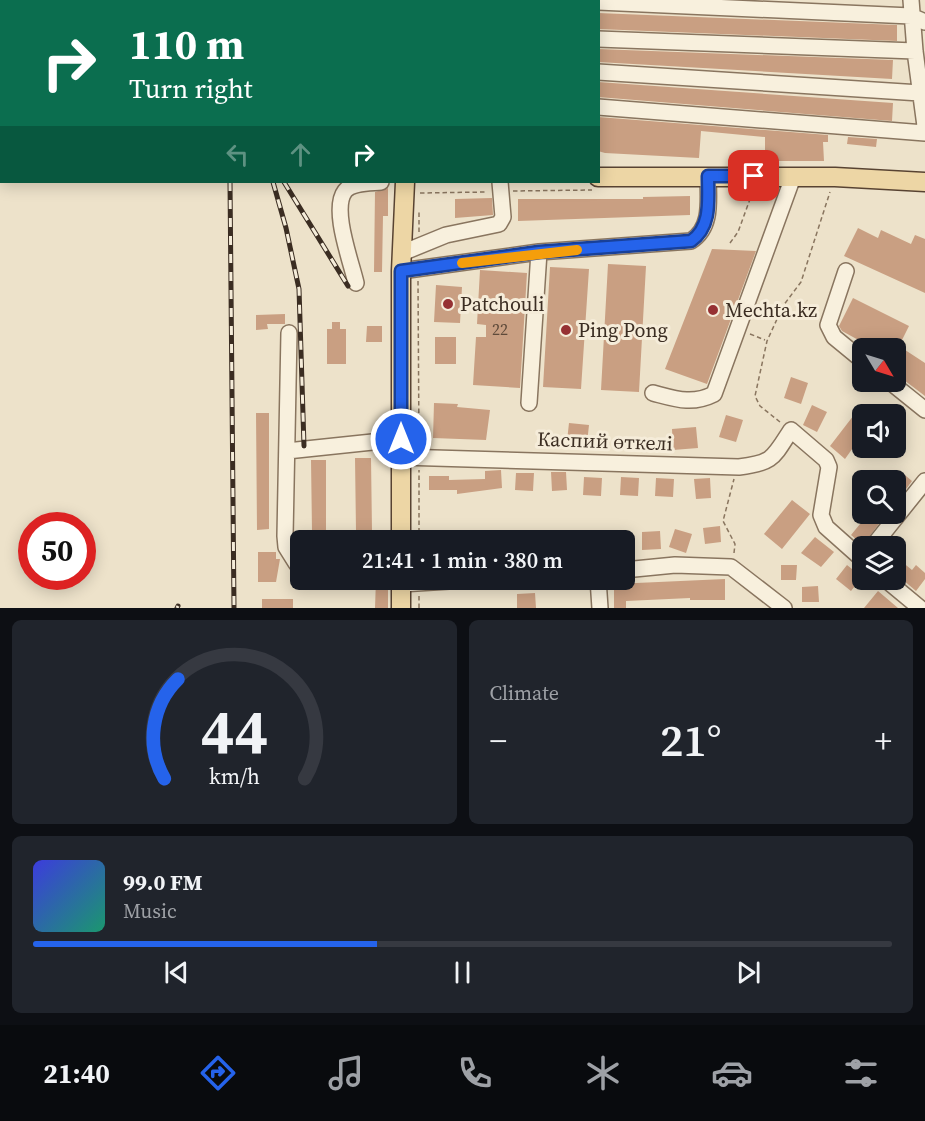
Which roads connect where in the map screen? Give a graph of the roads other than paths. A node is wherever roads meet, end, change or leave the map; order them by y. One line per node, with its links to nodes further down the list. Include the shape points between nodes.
1 (911, 0): 3 (street)
2 (600, 2): 3 (street)
3 (918, 19): 5 (street)
4 (600, 39): 5 (street)
5 (915, 51): 7 (street)
6 (600, 72): 7 (street)
7 (920, 93): 9 (street)
8 (600, 107): 11 (street)
9 (924, 110): 10 (street)
10 (925, 126)
11 (925, 133)
12 (708, 176): 13 (main road); 14 (main road); 19 (street, via 707,220 691,241)
13 (600, 177)
14 (793, 177): 15 (main road); 26 (street, via 714,394 701,401 686,402)
15 (925, 182)
16 (372, 183): 22 (street, via 354,185 345,191 338,209)
17 (405, 183): 20 (main road)
18 (501, 183): 20 (street, via 503,217 499,224 446,235)
19 (539, 252): 20 (street); 27 (street)
20 (410, 260): 30 (main road)
21 (846, 271): 24 (street, via 828,326 834,337)
22 (356, 283)
23 (289, 333): 29 (street)
24 (852, 352)
25 (903, 392): 28 (street)
26 (654, 393)
27 (529, 403)
28 (925, 410)
29 (287, 451): 30 (street, Каспий өткелі); 35 (street, via 285,536)
30 (407, 451): 32 (main road); 34 (street, Каспий өткелі, via 740,467 763,464 777,452 791,430 830,467 821,515 826,526)
31 (925, 481): 33 (street)
32 (402, 530)
33 (881, 536)
34 (852, 550)
35 (290, 553)
36 (635, 569): 42 (street, via 675,565 731,567)
37 (401, 590): 40 (main road)
38 (599, 590): 41 (street)
39 (898, 590): 43 (street)
40 (401, 608)
41 (600, 608)
42 (784, 608)
43 (920, 608)

